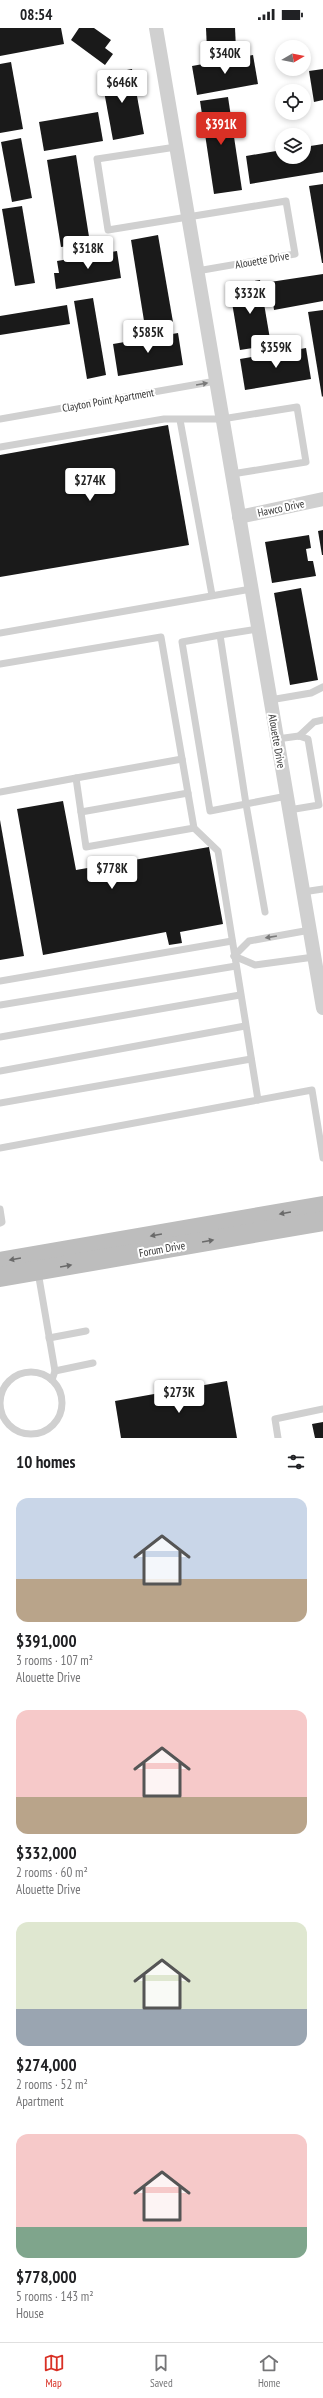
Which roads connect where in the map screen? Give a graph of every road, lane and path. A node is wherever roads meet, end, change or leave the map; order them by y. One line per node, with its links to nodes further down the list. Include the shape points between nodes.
1 (156, 28): 2 (street, Alouette Drive)
2 (176, 147): 3 (street, Alouette Drive); 3 (lane, via 97,159 108,230)
3 (188, 218): 4 (street, Alouette Drive); 4 (lane, Alouette Drive, via 286,201 295,254)
4 (197, 271): 5 (street, Alouette Drive)
5 (216, 381): 6 (lane, Clayton Point Apartment, one-way to 5); 7 (street, Alouette Drive)
6 (0, 419)
7 (222, 419): 8 (lane); 10 (street, Alouette Drive); 10 (lane, via 297,407 306,462)
8 (180, 420): 9 (lane, via 164,419); 14 (lane)
9 (0, 447)
10 (232, 474): 12 (street, Alouette Drive)
11 (323, 499): 12 (street, Hawco Drive)
12 (239, 516): 13 (street, Alouette Drive)
13 (251, 589): 14 (lane); 15 (street, Alouette Drive)
14 (212, 596): 16 (lane)
15 (258, 629): 17 (lane); 20 (street, Alouette Drive)
16 (0, 633)
17 (220, 635): 29 (lane); 29 (lane, via 182,642 210,811)
18 (0, 664): 24 (lane, via 161,637)
19 (323, 687): 20 (lane, via 311,693)
20 (270, 700): 23 (street, Alouette Drive)
21 (323, 720): 22 (lane, via 314,722)
22 (299, 736): 23 (lane); 28 (lane, via 308,739 319,805)
23 (277, 739): 28 (street, Alouette Drive)
24 (182, 759): 25 (lane); 27 (lane)
25 (76, 778): 26 (lane); 30 (lane)
26 (0, 792)
27 (188, 793): 30 (lane); 31 (lane)
28 (288, 803): 29 (lane); 33 (street, Alouette Drive)
29 (246, 804): 34 (lane)
30 (81, 812): 31 (lane, via 86,847)
31 (194, 828): 36 (lane, via 218,851)
32 (323, 889): 33 (lane)
33 (303, 892): 35 (street, Alouette Drive)
34 (265, 912)
35 (310, 930): 37 (lane, one-way to 37, via 249,941); 38 (street, Alouette Drive)
36 (232, 941): 37 (lane); 40 (lane)
37 (234, 956): 38 (lane, via 255,965); 39 (lane)
38 (314, 957): 43 (street, Alouette Drive)
39 (236, 966): 41 (lane); 42 (lane)
40 (0, 981)
41 (240, 995): 44 (lane); 45 (lane)
42 (0, 1005)
43 (323, 1008)
44 (246, 1026): 46 (lane); 47 (lane)
45 (0, 1037)
46 (251, 1059): 48 (lane); 49 (lane)
47 (0, 1071)
48 (258, 1100): 50 (lane); 51 (lane, via 312,1090)
49 (0, 1103)
50 (0, 1148)
51 (323, 1158)
52 (323, 1206): 57 (street, Forum Drive, one-way to 57)
53 (0, 1209): 55 (lane)
54 (323, 1221): 57 (street, Forum Drive, one-way to 54)
55 (0, 1222)
56 (0, 1262): 57 (street, Forum Drive, one-way to 56)
57 (37, 1263): 58 (street, Forum Drive); 60 (lane)
58 (0, 1277)
59 (86, 1331): 60 (lane)
60 (49, 1338): 62 (lane)
61 (93, 1363): 62 (lane)
62 (55, 1371): 63 (lane)
63 (52, 1380): 63 (lane, via 58,1387 62,1405 54,1423 46,1430 36,1433 16,1430 2,1414 0,1404 6,1384 24,1372 34,1372)
64 (323, 1409): 65 (lane, via 275,1418)
65 (278, 1438)

